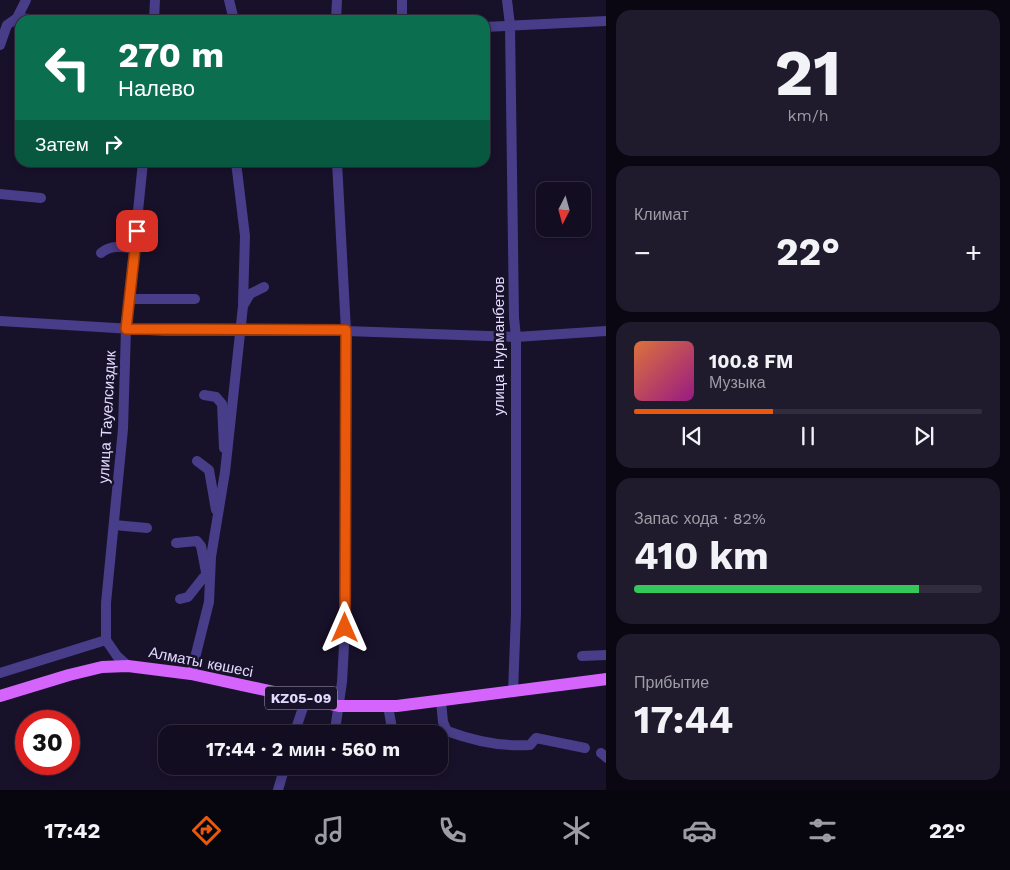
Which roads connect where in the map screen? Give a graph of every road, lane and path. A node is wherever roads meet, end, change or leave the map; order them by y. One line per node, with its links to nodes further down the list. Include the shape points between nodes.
1 (26, 0): 7 (street)
2 (155, 0): 8 (street)
3 (229, 0): 9 (street)
4 (337, 0): 10 (street)
5 (402, 0): 11 (street)
6 (507, 0): 14 (street, улица Нурманбетов)
7 (18, 15)
8 (154, 15)
9 (233, 15)
10 (336, 15)
11 (402, 15)
12 (15, 19): 16 (street, via 7,25)
13 (606, 21): 14 (street)
14 (510, 25): 15 (street); 33 (street, улица Нурманбетов)
15 (490, 27)
16 (0, 45)
17 (142, 167): 22 (street, улица Тауелсиздик)
18 (237, 167): 27 (street, via 245,236)
19 (337, 167): 30 (street)
20 (0, 194): 21 (street)
21 (41, 198)
22 (136, 249): 23 (street, via 116,246); 25 (street, улица Тауелсиздик)
23 (101, 253)
24 (264, 287): 27 (street, via 250,294)
25 (130, 299): 26 (street); 29 (street, улица Тауелсиздик)
26 (195, 299)
27 (243, 306): 31 (street)
28 (0, 321): 29 (street)
29 (126, 329): 31 (street); 37 (street, улица Тауелсиздик, via 123,429)
30 (346, 330): 31 (street); 33 (street); 54 (street, via 345,628)
31 (239, 331): 35 (street)
32 (606, 331): 33 (street)
33 (516, 337): 50 (street, улица Нурманбетов)
34 (204, 395): 35 (street, via 216,397 222,404 221,434)
35 (226, 458): 38 (street)
36 (196, 461): 38 (street, via 209,470 214,486)
37 (114, 525): 39 (street); 43 (street, улица Тауелсиздик, via 106,603)
38 (216, 526): 41 (street)
39 (147, 528)
40 (176, 543): 41 (street, via 197,541 206,572)
41 (210, 574): 42 (street, via 188,597); 48 (street, via 209,602)
42 (180, 599)
43 (106, 640): 46 (street); 47 (street)
44 (606, 655): 45 (street)
45 (582, 656)
46 (128, 666): 48 (main road, Алматы көшесі / KZ05-09); 51 (main road, Алматы көшесі / KZ05-09, via 102,667)
47 (0, 673)
48 (191, 674): 52 (main road, Алматы көшесі / KZ05-09)
49 (606, 679): 50 (main road, Алматы көшесі / KZ05-09)
50 (513, 692): 53 (main road, Алматы көшесі / KZ05-09)
51 (0, 696)
52 (306, 699): 54 (main road, Алматы көшесі / KZ05-09); 56 (street)
53 (441, 701): 55 (main road, Алматы көшесі / KZ05-09); 59 (street, via 447,731 465,738 514,746 530,744 536,738)
54 (339, 706): 55 (main road, Алматы көшесі / KZ05-09); 57 (street)
55 (388, 706): 58 (street)
56 (297, 725)
57 (336, 725)
58 (391, 725)
59 (584, 748)
60 (282, 775): 61 (street)
61 (278, 790)

